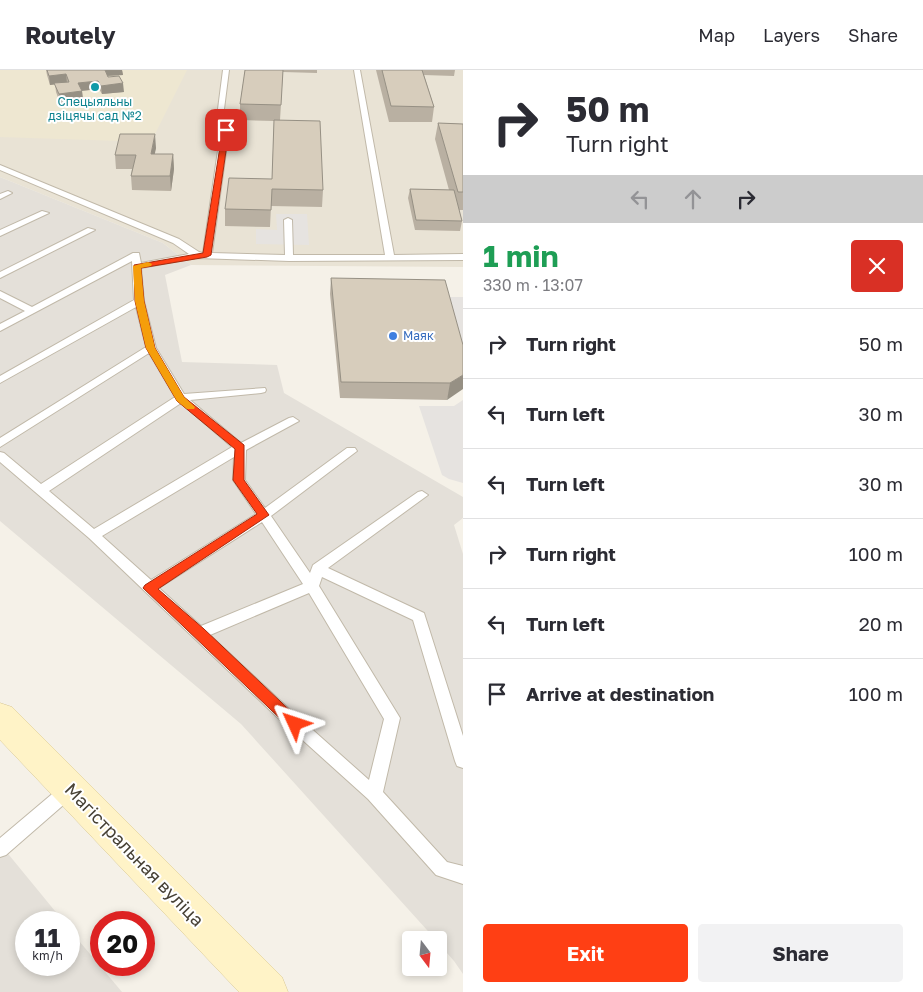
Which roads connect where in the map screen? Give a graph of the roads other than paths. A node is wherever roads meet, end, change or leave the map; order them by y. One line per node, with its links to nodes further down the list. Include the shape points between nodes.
1 (226, 70): 9 (lane, via 221,109 226,130)
2 (357, 70): 10 (lane)
3 (0, 167): 8 (lane, via 176,241)
4 (45, 213): 7 (lane)
5 (288, 220): 12 (lane)
6 (91, 230): 14 (lane)
7 (0, 233)
8 (197, 255): 9 (lane); 13 (lane)
9 (207, 255): 12 (lane)
10 (390, 257): 11 (lane); 12 (lane)
11 (463, 257)
12 (289, 258)
13 (137, 266): 16 (lane); 17 (lane, via 136,255)
14 (0, 274)
15 (0, 294): 17 (lane)
16 (139, 301): 19 (lane); 20 (lane)
17 (31, 310): 18 (lane)
18 (0, 328)
19 (151, 348): 22 (lane); 24 (lane)
20 (0, 380)
21 (261, 390): 22 (lane)
22 (181, 398): 25 (lane); 28 (lane)
23 (293, 421): 25 (lane)
24 (0, 444)
25 (240, 448): 30 (lane, via 239,480); 31 (lane)
26 (351, 451): 30 (lane)
27 (0, 456): 28 (lane)
28 (41, 490): 31 (lane)
29 (422, 496): 32 (lane)
30 (264, 515): 33 (lane); 34 (lane)
31 (93, 535): 34 (lane)
32 (318, 569): 33 (lane); 37 (lane, via 419,617)
33 (312, 586): 35 (lane); 39 (lane, via 392,718)
34 (149, 588): 35 (lane)
35 (199, 632): 39 (lane)
36 (0, 717): 38 (main road, Магістральная вуліца)
37 (463, 761)
38 (70, 790): 40 (lane); 42 (main road, Магістральная вуліца)
39 (374, 794): 41 (lane, via 442,869)
40 (0, 849)
41 (463, 875)
42 (267, 992)

